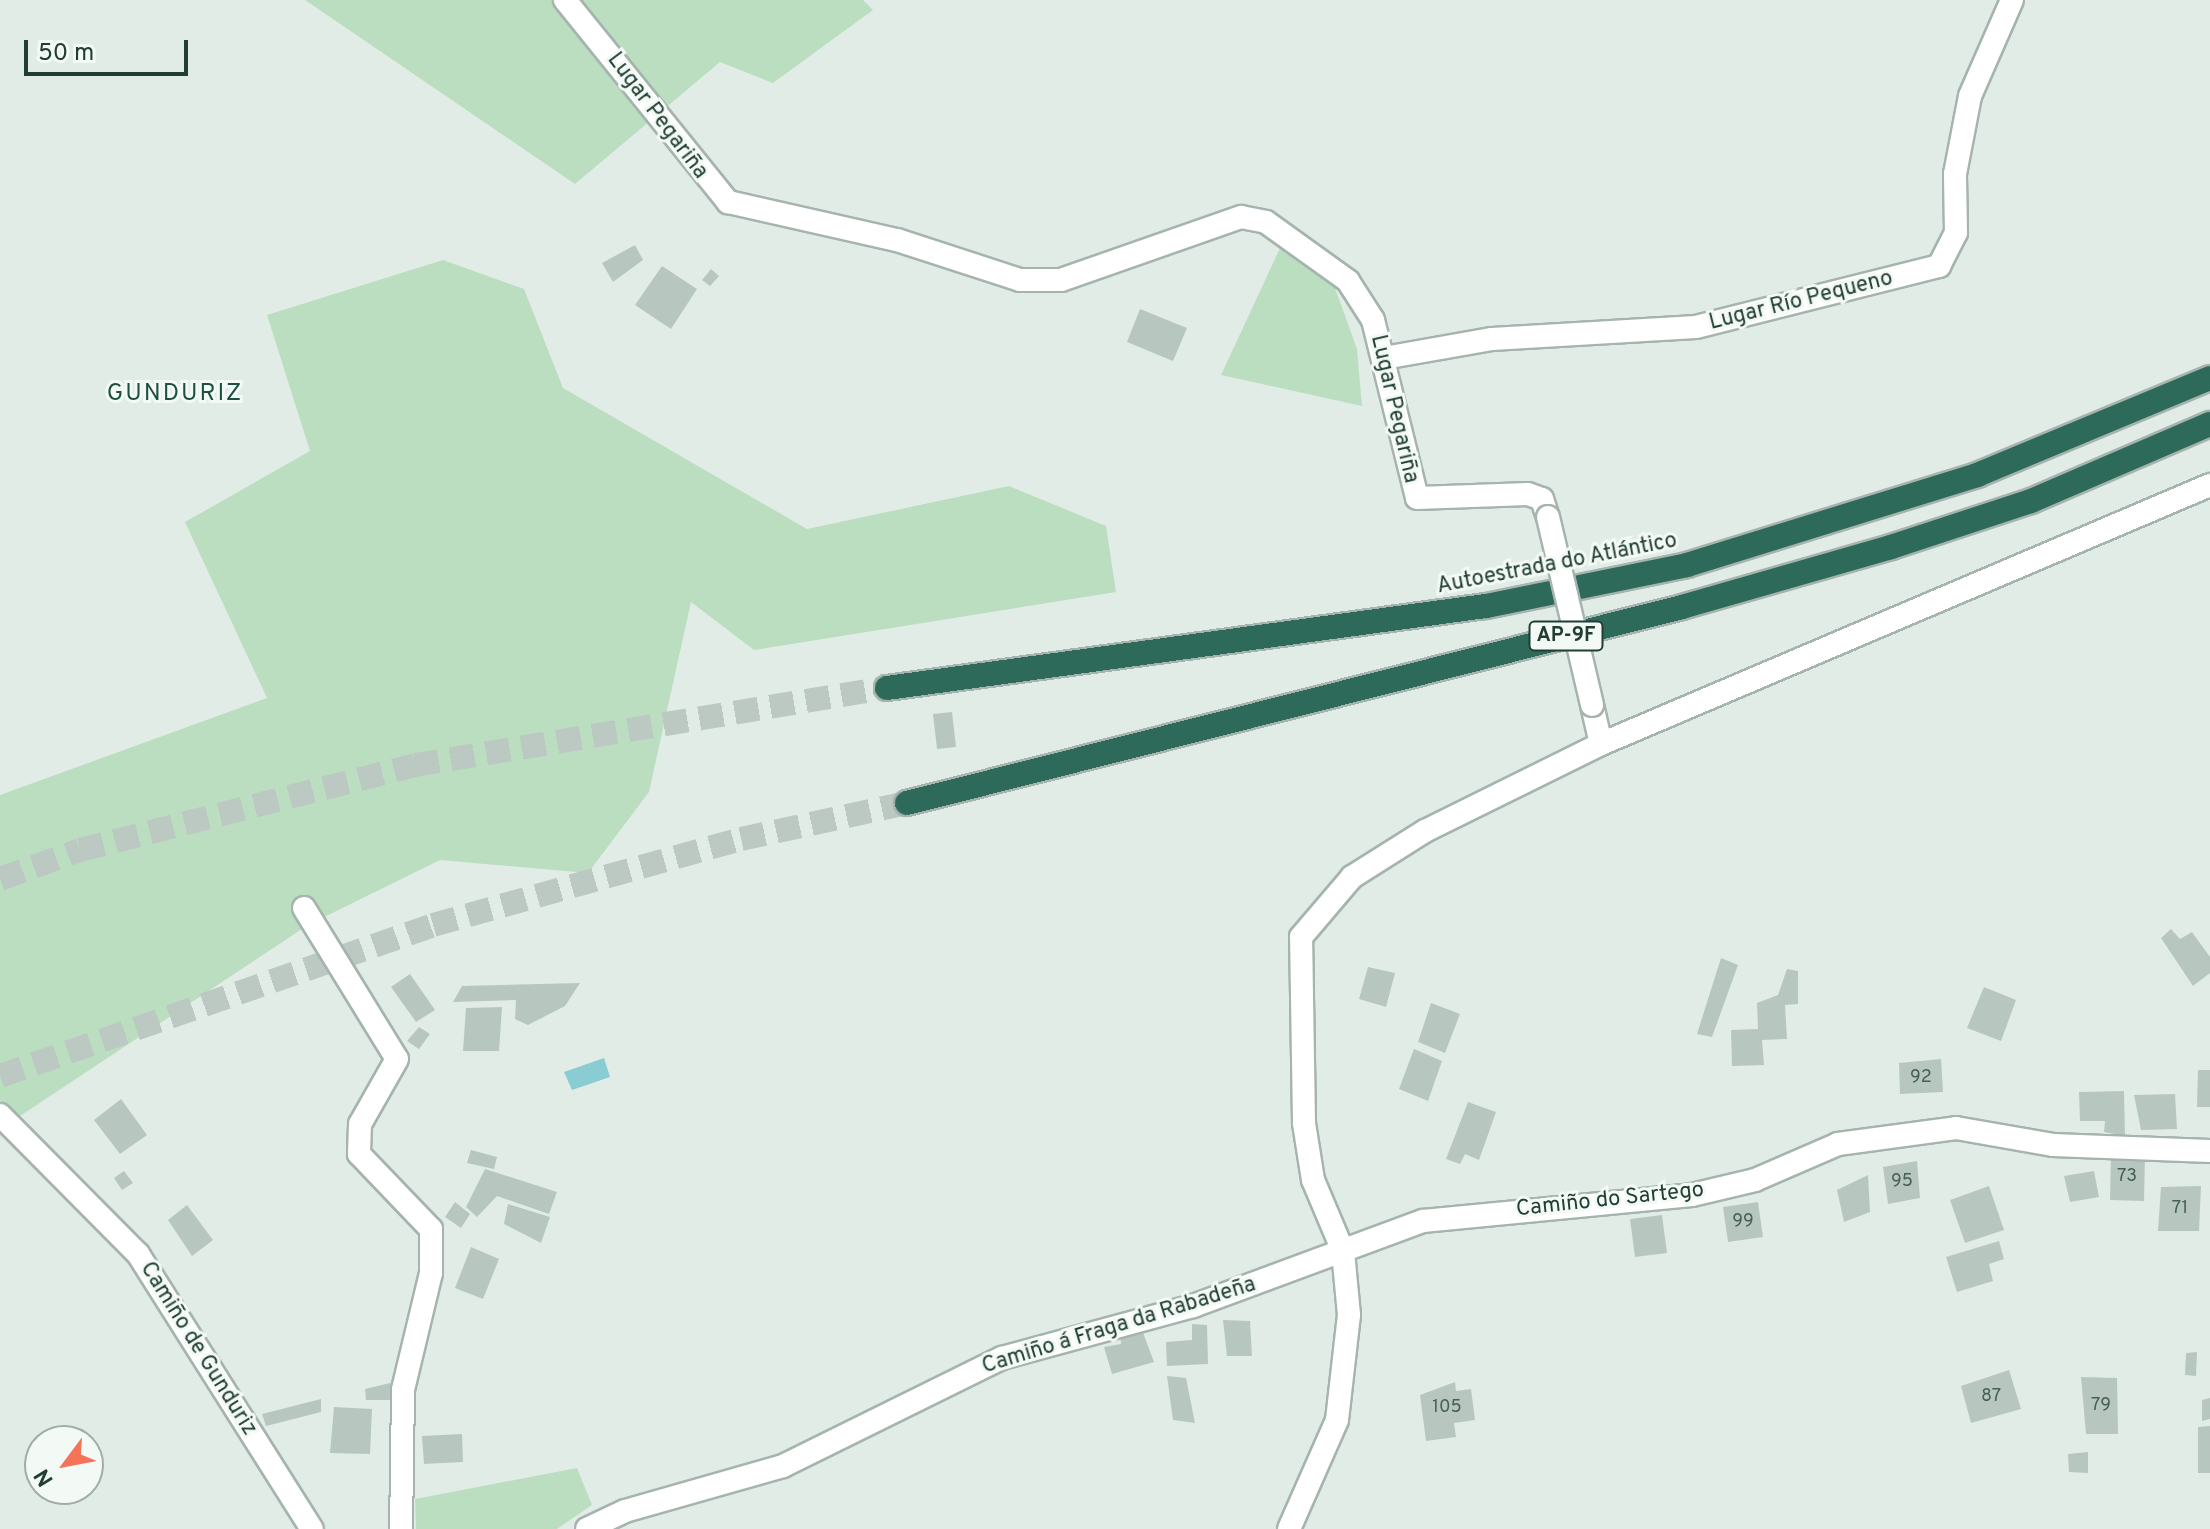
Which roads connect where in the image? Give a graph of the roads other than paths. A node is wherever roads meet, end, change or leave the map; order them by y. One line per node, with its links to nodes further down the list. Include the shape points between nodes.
1 (565, 0): 3 (street, Lugar Pegariña, via 728,202 897,240 1020,280 1061,280 1241,217 1266,222 1348,281 1373,320)
2 (2012, 0): 3 (street, Lugar Río Pequeno, via 1970,96 1955,174 1956,233 1939,266 1696,327 1492,339)
3 (1384, 358): 8 (street, Lugar Pegariña, bridge, via 1407,481 1417,498 1528,494 1542,499)
4 (2210, 378): 7 (highway, Autoestrada do Atlántico / AP-9F, via 1977,475 1687,565 1471,609)
5 (2210, 424): 9 (highway, AP-9F, via 2031,501 1891,547 1682,607)
6 (2210, 485): 8 (street)
7 (887, 688)
8 (1601, 744): 13 (street, via 1425,831 1352,877 1301,937 1297,1049 1304,1123 1313,1180)
9 (907, 803)
10 (304, 908): 15 (street, via 397,1059 360,1124 359,1154 431,1229 431,1273 403,1390)
11 (4, 1129): 14 (street, Camiño de Gunduriz, via 82,1192 138,1254)
12 (2210, 1151): 13 (street, Camiño do Sartego, via 2053,1145 1956,1128 1838,1144 1755,1180 1692,1195 1423,1221)
13 (1343, 1251): 16 (street, Camiño á Fraga da Rabadeña, via 1193,1306 1002,1358 783,1466 625,1511); 17 (street, via 1349,1315 1337,1420)
14 (312, 1529)
15 (401, 1529)
16 (587, 1529)
17 (1289, 1529)

